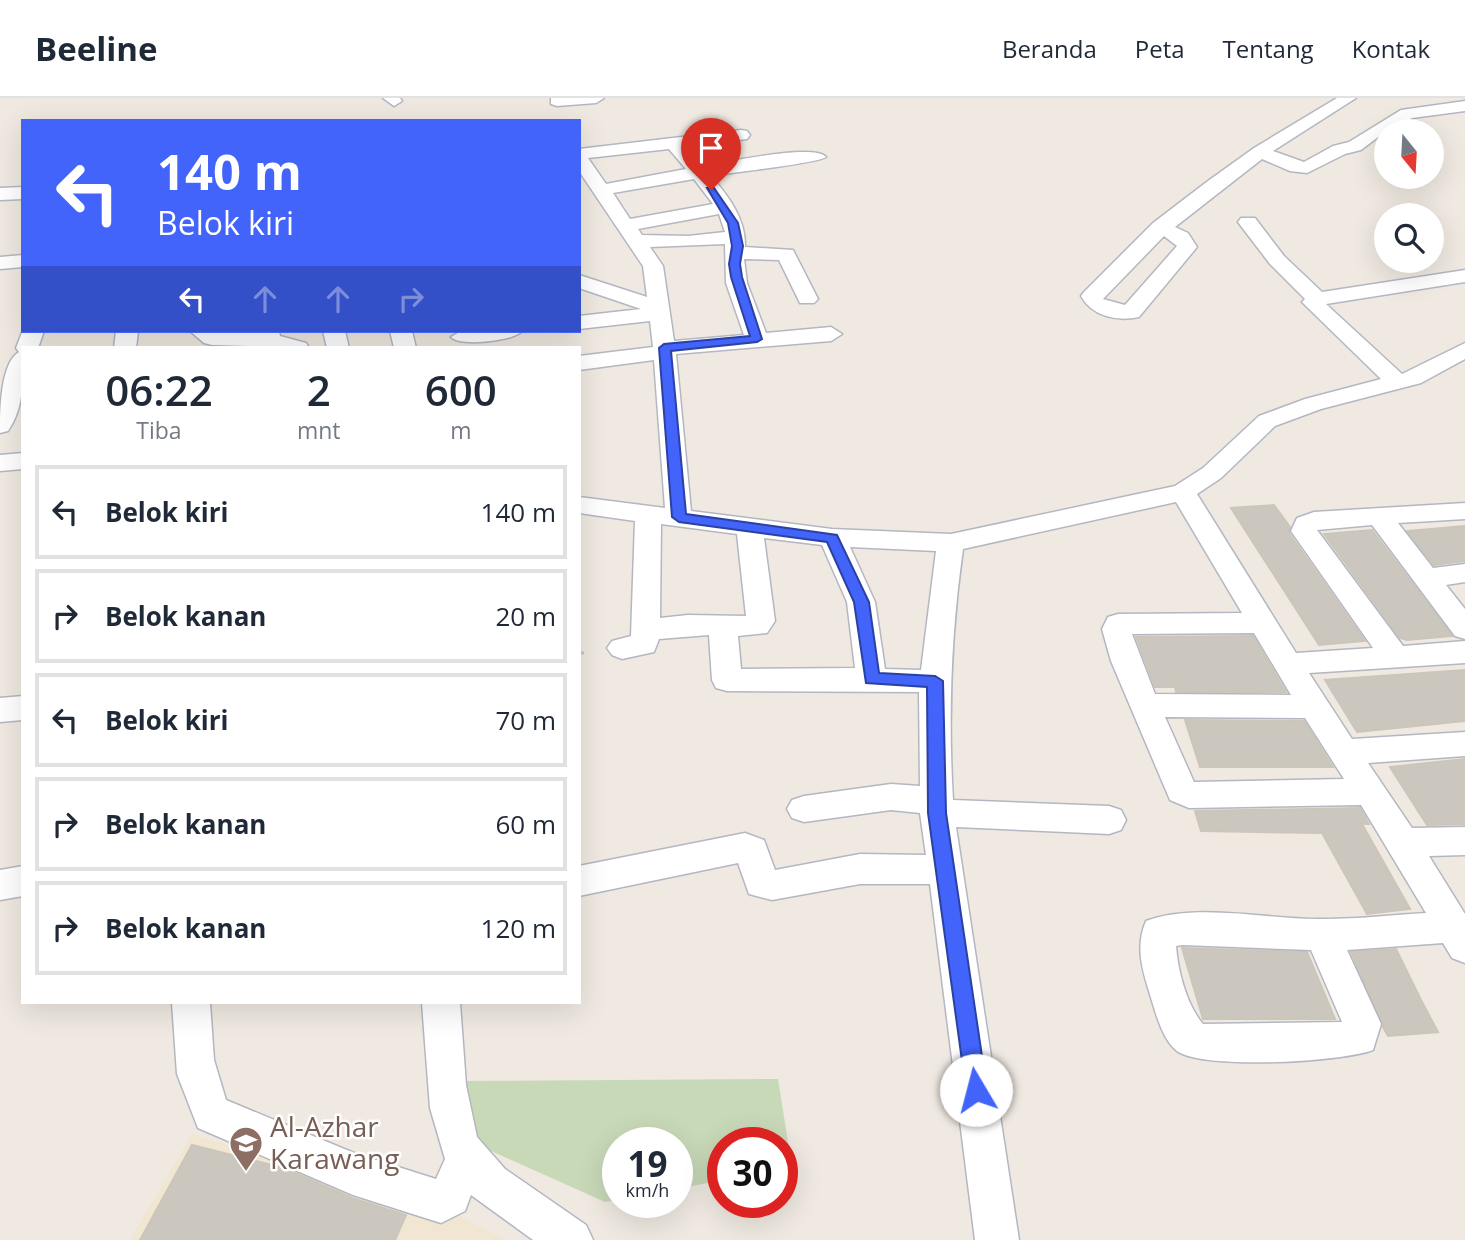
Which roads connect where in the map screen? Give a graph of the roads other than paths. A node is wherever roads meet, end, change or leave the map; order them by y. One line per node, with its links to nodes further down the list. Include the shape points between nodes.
1 (596, 98): 4 (street)
2 (1348, 98): 9 (street)
3 (1458, 98): 5 (street)
4 (556, 99): 6 (street)
5 (1465, 105): 9 (street, via 1408,114 1307,168)
6 (560, 119)
7 (741, 135): 8 (street)
8 (673, 142): 10 (street); 13 (street)
9 (1260, 152): 19 (street, via 1205,188)
10 (581, 156)
11 (817, 157): 13 (street)
12 (581, 159): 14 (street)
13 (697, 174): 14 (street); 17 (street)
14 (601, 190): 20 (street)
15 (21, 193): 16 (street)
16 (0, 194)
17 (725, 207): 20 (street); 21 (street)
18 (1248, 222): 27 (street, via 1283,267)
19 (1160, 227): 19 (street, via 1181,237 1187,247 1136,309 1124,313 1095,303 1091,296)
20 (631, 233): 21 (street); 28 (street, via 653,266)
21 (736, 245): 26 (street, via 786,254); 35 (street, via 736,277)
22 (21, 261): 23 (street)
23 (0, 263)
24 (1465, 276): 27 (street)
25 (581, 282): 28 (street)
26 (807, 299)
27 (1317, 299): 41 (street, via 1313,302 1321,311)
28 (659, 310): 29 (street); 37 (street)
29 (581, 323)
30 (204, 333): 33 (street, via 212,338)
31 (495, 333): 34 (street)
32 (831, 334): 35 (street)
33 (269, 335): 36 (street)
34 (462, 337)
35 (757, 339): 37 (street)
36 (294, 346)
37 (665, 350): 39 (street); 49 (street)
38 (1465, 350): 41 (street)
39 (581, 363)
40 (21, 368): 42 (street)
41 (1398, 383): 45 (street, via 1313,404 1267,421 1212,473)
42 (1, 416)
43 (21, 461): 44 (street)
44 (0, 463)
45 (1183, 492): 53 (street); 56 (street)
46 (581, 505): 48 (street)
47 (1465, 511): 50 (street)
48 (648, 513): 49 (street); 59 (street)
49 (679, 517): 51 (street)
50 (1380, 518): 55 (street); 62 (street, via 1314,520 1304,531)
51 (750, 529): 52 (street); 57 (street, via 761,621 757,626)
52 (832, 538): 53 (street); 64 (street, via 861,602)
53 (951, 543): 65 (street)
54 (1465, 573): 55 (street)
55 (1425, 578): 58 (street)
56 (1263, 623): 63 (street); 66 (street, via 1118,624 1126,661)
57 (723, 625): 59 (street); 64 (street, via 727,680)
58 (1465, 629)
59 (646, 630): 60 (street, via 644,645)
60 (622, 649)
61 (1465, 652): 62 (street)
62 (1394, 655): 63 (street)
63 (1288, 664): 67 (street)
64 (871, 679): 65 (street)
65 (935, 681): 73 (street)
66 (1145, 705): 67 (street); 72 (street, via 1182,791 1189,795)
67 (1314, 707): 71 (street)
68 (21, 708): 69 (street)
69 (0, 710)
70 (1465, 744): 71 (street)
71 (1347, 752): 72 (street)
72 (1371, 792): 77 (street)
73 (937, 807): 74 (street, via 891,797); 75 (street); 78 (street)
74 (804, 809)
75 (1109, 820)
76 (1465, 841): 77 (street)
77 (1404, 842): 83 (street)
78 (944, 870): 80 (street, via 860,869 772,885 761,883 752,850 745,847); 88 (street)
79 (21, 881): 81 (street)
80 (581, 881)
81 (0, 885)
82 (1322, 935): 82 (street, via 1362,1024 1359,1037 1332,1042 1202,1042 1186,1034 1158,962 1159,932); 83 (street)
83 (1459, 937)
84 (191, 1004): 86 (street, via 194,1071 212,1114 353,1174 441,1202 450,1196)
85 (441, 1004): 86 (street, via 446,1082 458,1142)
86 (466, 1158): 87 (street, via 499,1191)
87 (571, 1240)
88 (997, 1240)

